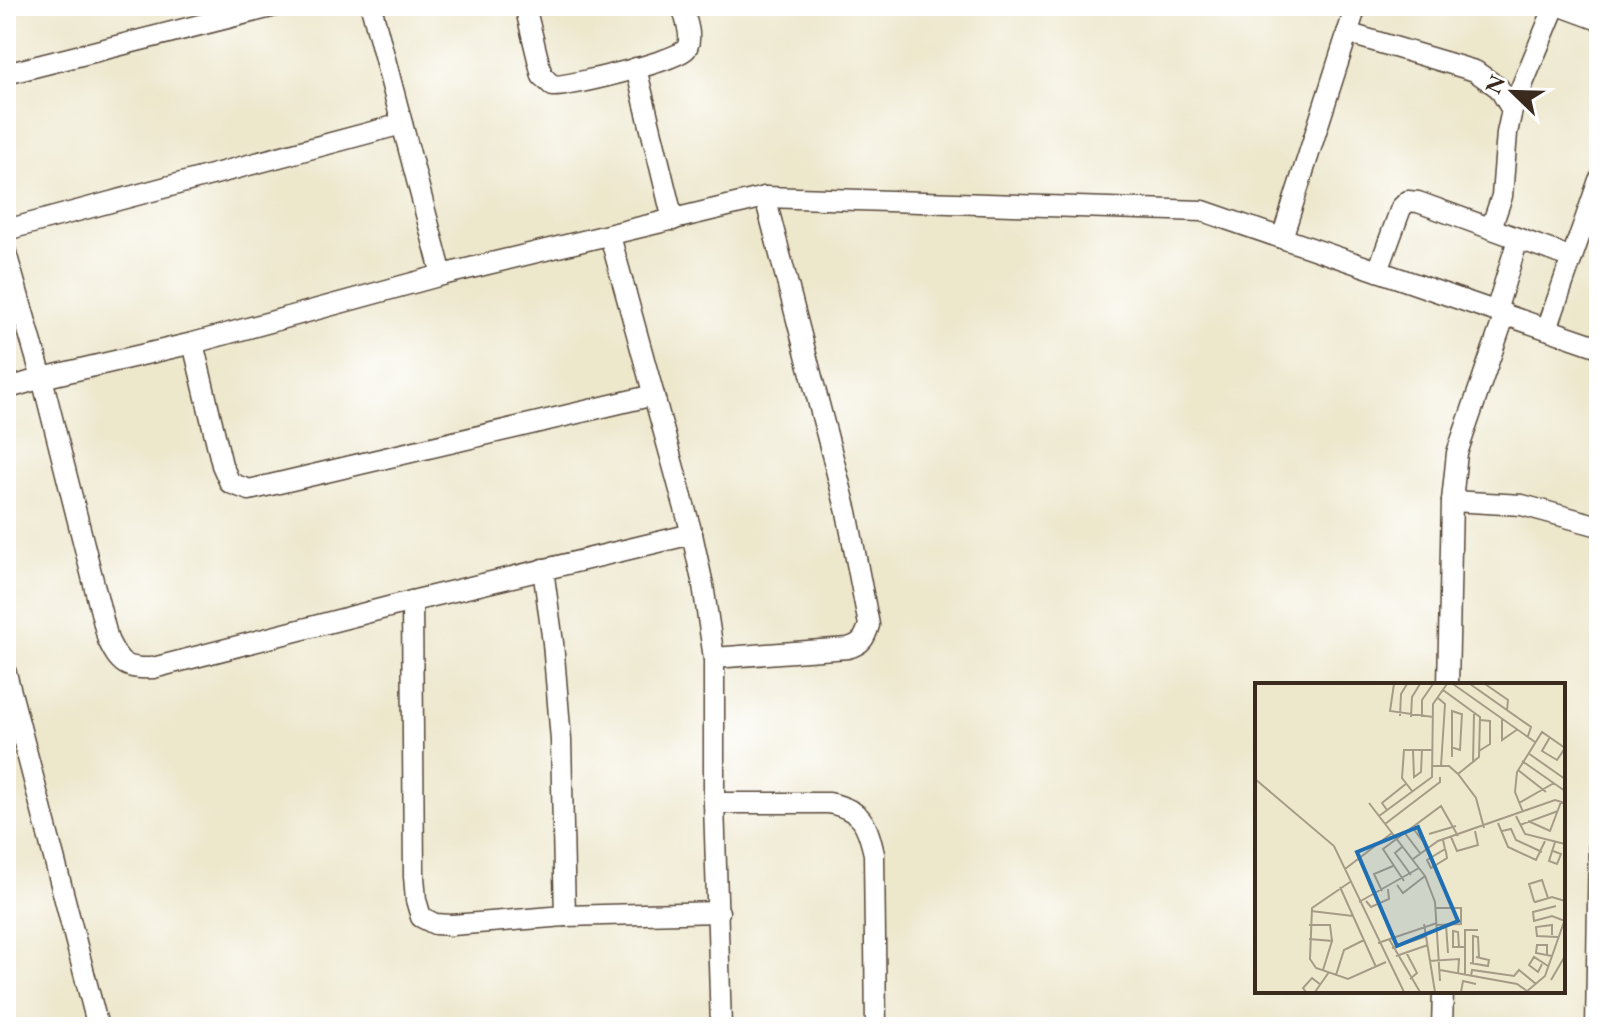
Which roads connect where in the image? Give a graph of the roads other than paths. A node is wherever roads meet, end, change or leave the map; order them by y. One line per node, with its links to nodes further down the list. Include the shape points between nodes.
1 (275, 6): 11 (street)
2 (371, 6): 13 (street)
3 (525, 6): 10 (street, via 542,76 553,86)
4 (682, 6): 10 (street, via 689,38 685,50)
5 (1356, 6): 9 (street)
6 (1555, 6): 12 (street)
7 (1561, 6): 8 (street)
8 (1599, 20)
9 (1347, 33): 12 (street, via 1475,71 1499,88); 20 (street)
10 (636, 68): 16 (street)
11 (6, 74)
12 (1512, 110): 17 (street, via 1502,196)
13 (402, 124): 18 (street); 25 (street)
14 (1597, 189): 23 (street)
15 (765, 197): 16 (street); 20 (street, via 1203,211); 38 (street, via 847,512 869,625 859,644 848,648)
16 (673, 220): 19 (street)
17 (1491, 228): 21 (street); 24 (street, via 1408,201)
18 (6, 230)
19 (610, 236): 25 (street); 32 (street)
20 (1282, 238): 24 (street)
21 (1518, 239): 23 (street); 26 (street)
22 (6, 253): 30 (street)
23 (1572, 258): 27 (street)
24 (1378, 271): 26 (street)
25 (442, 275): 28 (street)
26 (1501, 313): 27 (street); 33 (street, via 1457,453)
27 (1547, 329): 29 (street)
28 (193, 343): 30 (street); 32 (street, via 222,465 230,483 249,490)
29 (1599, 347)
30 (42, 378): 31 (street); 37 (street, via 108,640 117,658 132,669)
31 (6, 389)
32 (654, 395): 35 (street)
33 (1452, 501): 34 (street, via 1522,505); 40 (street)
34 (1599, 526)
35 (692, 534): 36 (street); 38 (street)
36 (543, 569): 37 (street); 44 (street, via 561,740)
37 (412, 601): 44 (street, via 414,876 421,917 452,925)
38 (714, 658): 41 (street)
39 (6, 673): 46 (street)
40 (1448, 683)
41 (714, 803): 43 (street); 48 (street, via 829,803 859,814 874,854)
42 (1599, 839): 50 (street)
43 (719, 912): 44 (street); 47 (street)
44 (565, 916)
45 (1443, 993): 49 (street)
46 (98, 1027)
47 (721, 1027)
48 (876, 1027)
49 (1442, 1027)
50 (1596, 1027)

